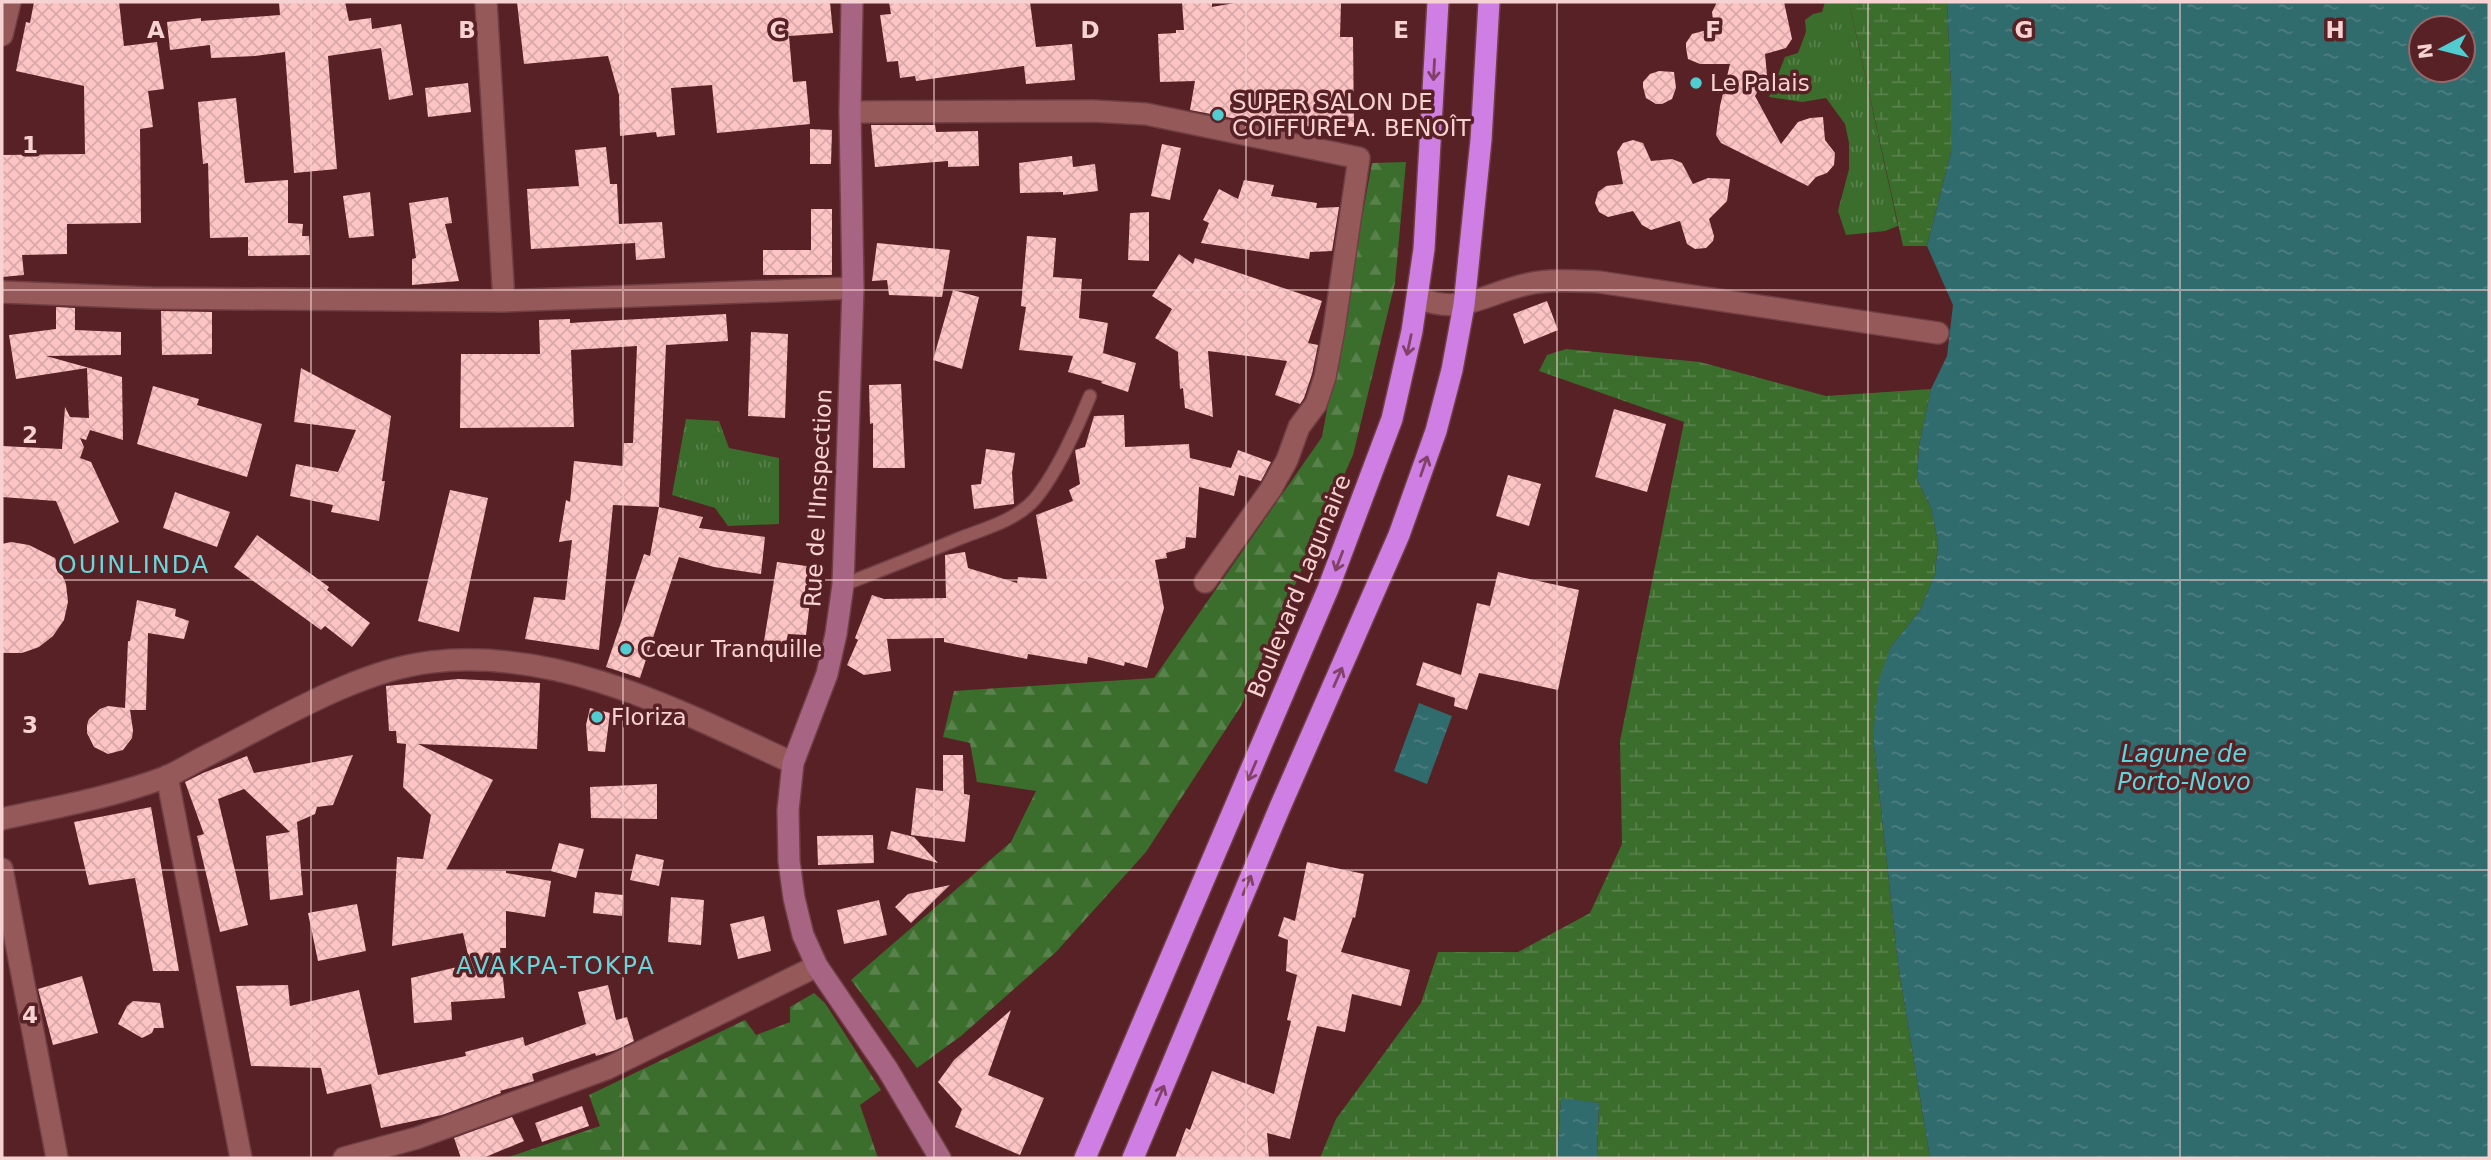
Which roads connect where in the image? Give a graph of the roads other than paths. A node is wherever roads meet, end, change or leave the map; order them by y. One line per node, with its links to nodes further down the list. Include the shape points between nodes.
1 (10, 2): 6 (street)
2 (486, 2): 11 (street)
3 (852, 2): 7 (street, Rue de l'Inspection)
4 (1438, 2): 10 (highway, Boulevard Lagunaire, one-way to 10)
5 (1489, 2): 12 (highway)
6 (2, 35)
7 (850, 112): 8 (street, Rue de l'Inspection); 15 (street, via 1146,114 1359,158 1334,330 1317,404 1299,427 1271,489)
8 (853, 288): 11 (street); 16 (street, Rue de l'Inspection)
9 (2, 292): 11 (street)
10 (1418, 298): 12 (street); 26 (highway, Boulevard Lagunaire, one-way to 26, via 1392,419 1372,477 1267,737)
11 (504, 301)
12 (1464, 305): 13 (street, via 1502,290 1570,280); 27 (highway, one-way to 12, via 1399,535 1436,431)
13 (1938, 333)
14 (1090, 396): 16 (lane, via 1051,473 1020,513)
15 (1205, 582)
16 (843, 585): 17 (street, Rue de l'Inspection, via 827,674)
17 (793, 763): 18 (street, via 647,698 573,674 498,660 461,660 429,662 358,681); 21 (street, Rue de l'Inspection, via 789,861 803,935)
18 (167, 776): 19 (street); 23 (street)
19 (2, 819)
20 (2, 869): 22 (street)
21 (817, 966): 24 (street, via 606,1069 417,1138); 25 (street, Rue de l'Inspection, via 888,1070)
22 (57, 1158)
23 (241, 1158)
24 (344, 1158)
25 (940, 1158)
26 (1085, 1158)
27 (1133, 1158)

